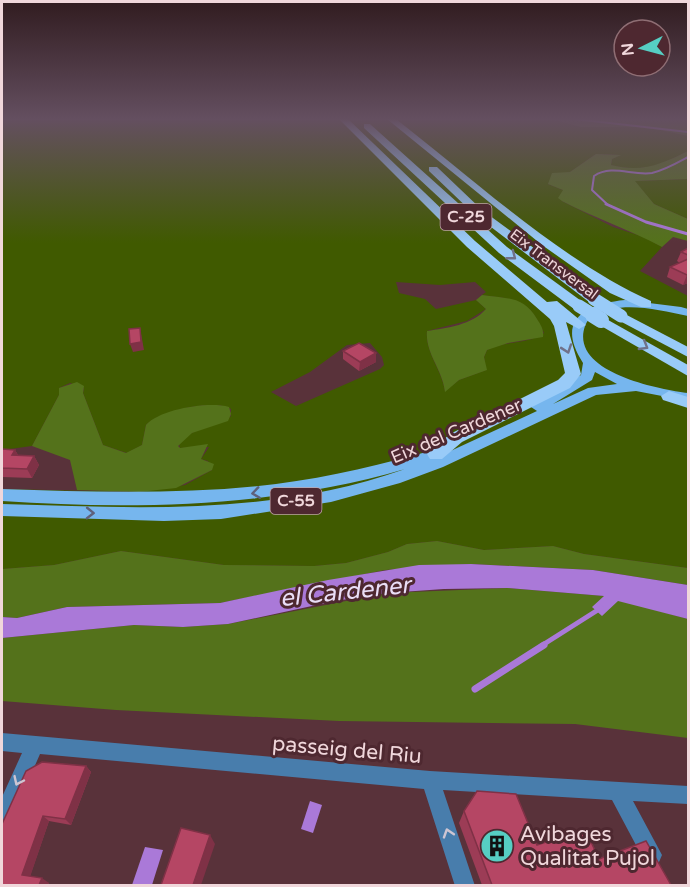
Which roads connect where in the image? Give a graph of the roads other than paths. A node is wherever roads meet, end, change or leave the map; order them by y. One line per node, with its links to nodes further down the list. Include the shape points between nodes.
1 (385, 160): 8 (highway)
2 (394, 160): 8 (highway)
3 (404, 160): 15 (highway, Eix Transversal / C-25, one-way to 15, bridge, via 503,250 600,320)
4 (423, 160): 13 (highway, Eix Transversal / C-25, bridge, via 478,212 594,299)
5 (434, 160): 7 (highway)
6 (434, 160): 7 (highway)
7 (495, 204): 10 (highway, via 615,290)
8 (444, 219): 9 (highway)
9 (505, 274): 12 (highway); 20 (highway, one-way to 20, via 555,317 561,326 573,374 564,384 456,438)
10 (646, 304): 11 (main road); 12 (main road, via 602,308)
11 (688, 314)
12 (579, 325): 14 (main road, via 579,343)
13 (688, 353)
14 (590, 361): 16 (main road, C-55); 20 (main road, Eix del Cardener / C-55, via 587,377 577,384 512,420)
15 (688, 371)
16 (636, 387): 17 (main road, C-55); 24 (main road, Eix del Cardener / C-55, one-way to 16, via 221,513 331,496 438,463 593,391)
17 (669, 396): 18 (main road, C-55); 19 (highway)
18 (688, 397)
19 (688, 403)
20 (436, 454): 22 (main road, Eix del Cardener / C-55, one-way to 22, via 345,480 231,496)
21 (2, 495): 22 (main road, Eix del Cardener / C-55)
22 (61, 497): 23 (main road, Eix del Cardener / C-55)
23 (2, 502)
24 (2, 510)
25 (2, 742): 26 (street, passeig del Riu)
26 (35, 744): 27 (street, passeig del Riu); 30 (street, one-way to 30)
27 (430, 780): 28 (street, passeig del Riu); 32 (street, one-way to 27)
28 (617, 791): 29 (street, passeig del Riu); 31 (street)
29 (688, 795)
30 (2, 818)
31 (663, 876)
32 (465, 885)

